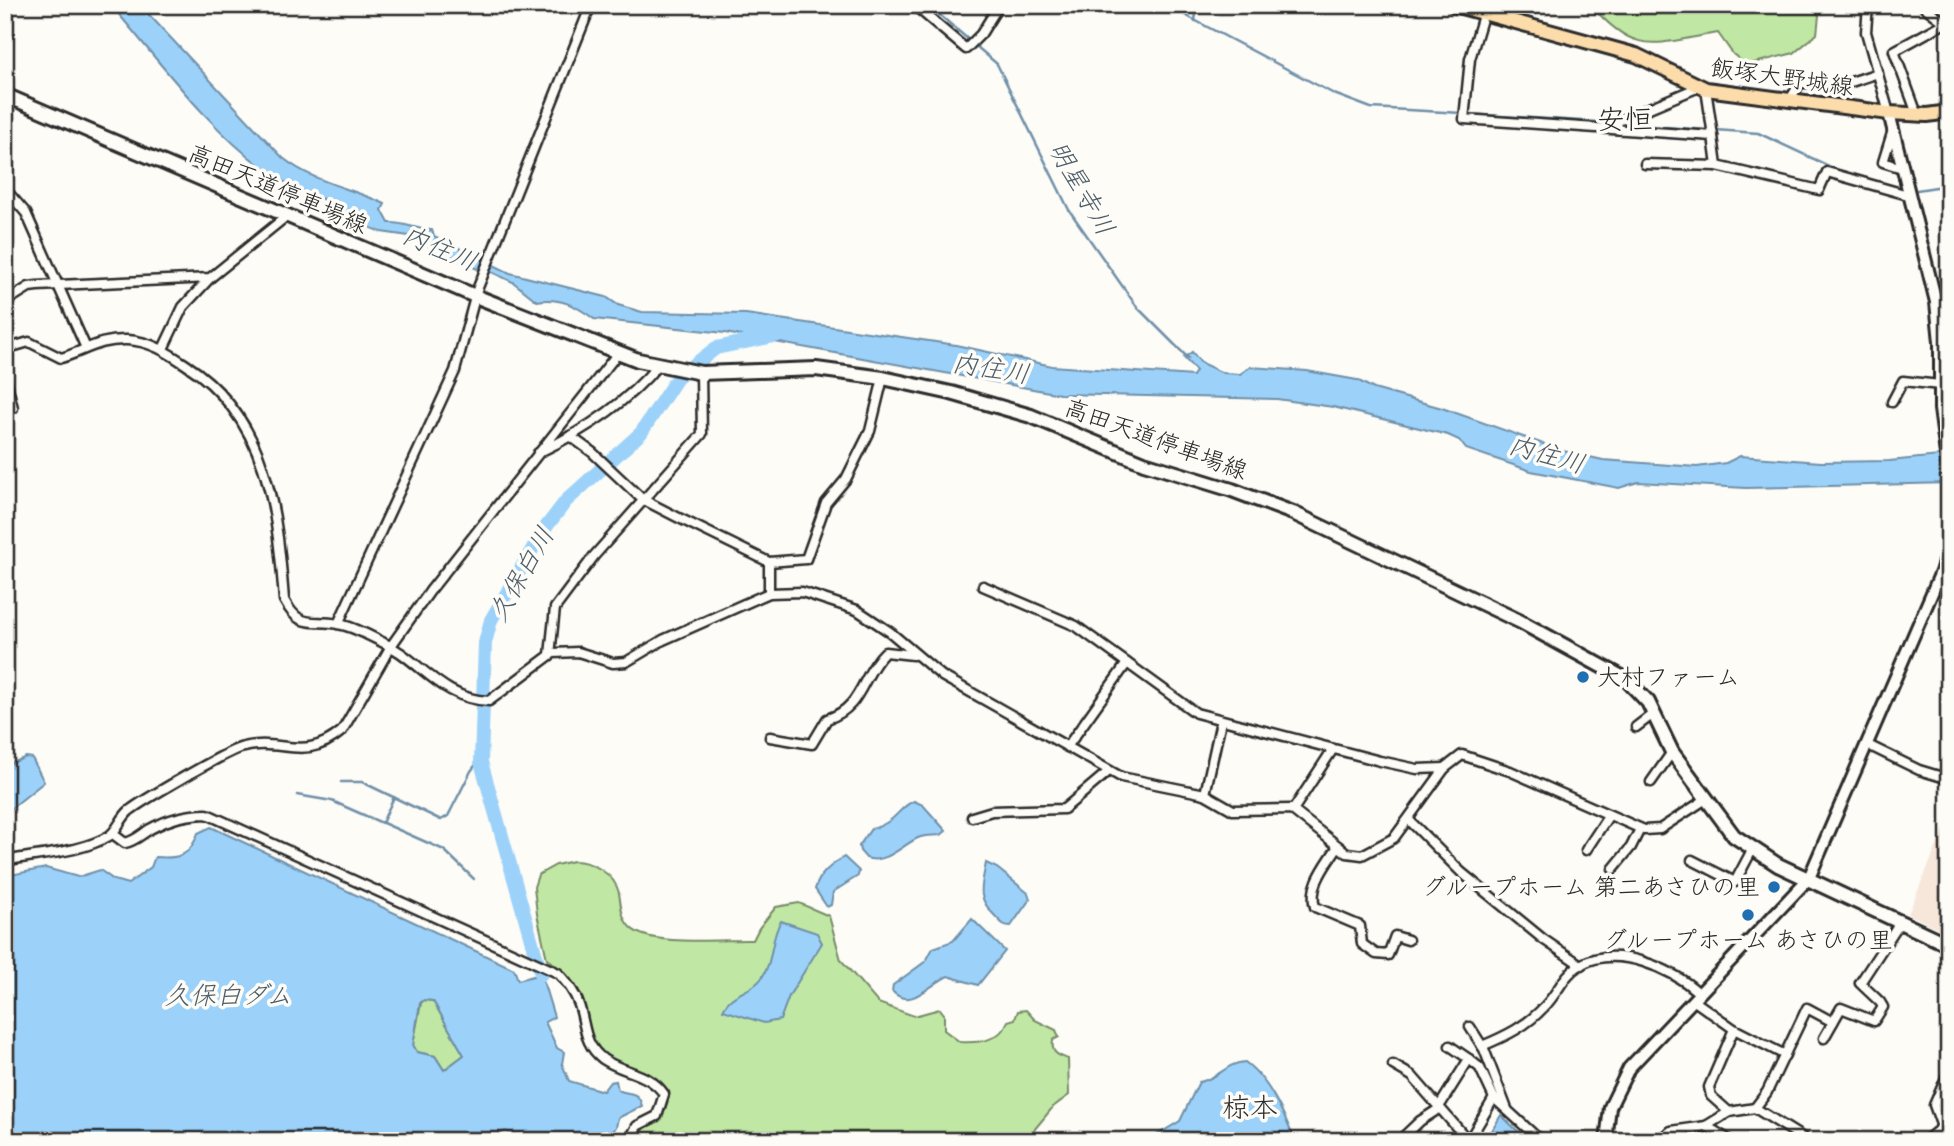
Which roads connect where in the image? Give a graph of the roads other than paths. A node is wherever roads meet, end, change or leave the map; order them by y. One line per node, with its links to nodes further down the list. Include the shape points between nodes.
1 (591, 5): 28 (street)
2 (914, 5): 3 (street, via 966,49)
3 (999, 5)
4 (1454, 5): 8 (main road, 飯塚大野城線)
5 (1877, 5): 7 (street)
6 (1922, 5): 9 (street)
7 (1867, 9): 10 (street, via 1866,32)
8 (1486, 10): 11 (main road, 飯塚大野城線, via 1636,55); 17 (street, via 1470,59 1464,119)
9 (1947, 24): 16 (street, via 1894,51)
10 (1878, 73): 13 (street, via 1848,83 1800,83); 15 (street)
11 (1702, 88): 13 (main road, 飯塚大野城線); 17 (street); 18 (street)
12 (5, 95): 25 (main road, 高田天道停車場線)
13 (1789, 101): 15 (main road, 飯塚大野城線)
14 (1949, 111): 16 (main road, 飯塚大野城線)
15 (1889, 113): 16 (main road, 飯塚大野城線); 19 (street)
16 (1917, 114)
17 (1618, 125): 18 (street)
18 (1712, 131): 21 (street)
19 (1893, 131): 22 (street); 22 (street, via 1883,162)
20 (1645, 164): 21 (street)
21 (1717, 166): 24 (street, via 1819,190 1827,172)
22 (1902, 167): 24 (street)
23 (5, 189): 27 (street, via 26,213)
24 (1908, 195): 31 (street, via 1936,303)
25 (288, 215): 26 (street); 28 (main road, 高田天道停車場線)
26 (210, 278): 27 (street); 34 (street, via 183,307)
27 (57, 284): 29 (street, via 29,287); 32 (street)
28 (476, 293): 35 (main road, 高田天道停車場線); 51 (street, via 455,371)
29 (5, 302)
30 (1949, 328): 31 (street)
31 (1940, 342): 40 (street)
32 (85, 346): 33 (street, via 61,358 29,342); 34 (street, via 127,340)
33 (5, 349)
34 (163, 349): 51 (street, via 199,372 243,418 274,510 284,600 290,612 313,624)
35 (618, 353): 36 (main road, 高田天道停車場線); 44 (street)
36 (658, 365): 37 (main road, 高田天道停車場線); 43 (street, via 605,416)
37 (701, 373): 39 (main road, 高田天道停車場線, via 816,369); 46 (street, via 702,434)
38 (5, 376): 42 (street)
39 (883, 378): 48 (street, via 870,431 846,479 826,503 806,559); 56 (main road, 高田天道停車場線, via 1018,411 1144,463 1293,513 1609,668 1638,688)
40 (1940, 385): 41 (street, via 1903,381); 45 (street)
41 (1892, 402)
42 (13, 408)
43 (570, 436): 44 (street); 46 (street)
44 (536, 454): 52 (street)
45 (1949, 477)
46 (642, 499): 48 (street); 53 (street, via 555,608)
47 (1949, 545): 60 (street)
48 (769, 562): 50 (street)
49 (983, 586): 55 (street, via 1076,626)
50 (769, 593): 53 (street, via 663,640 626,662 613,663 578,652); 54 (street, via 802,592 857,610)
51 (338, 624): 52 (street)
52 (391, 646): 53 (street, via 451,692 489,701); 75 (street, via 351,716 330,741 308,749 240,748 139,804 118,822)
53 (550, 655)
54 (916, 656): 59 (street, via 884,652 852,705 827,719 812,744); 61 (street, via 942,676)
55 (1126, 663): 57 (street, via 1188,708); 61 (street)
56 (1653, 714): 58 (street); 63 (main road, 高田天道停車場線)
57 (1221, 722): 62 (street); 68 (street)
58 (1636, 726)
59 (769, 737)
60 (1868, 745): 66 (street); 82 (street)
61 (1067, 747): 65 (street)
62 (1333, 749): 64 (street, via 1417,769); 70 (street)
63 (1672, 752): 67 (street); 69 (main road, 高田天道停車場線)
64 (1445, 768): 71 (street, via 1462,755 1475,757); 73 (street)
65 (1109, 771): 68 (street, via 1145,784); 72 (street, via 1064,809 992,811)
66 (1949, 779)
67 (1651, 782)
68 (1205, 794): 70 (street, via 1233,810)
69 (1706, 799): 74 (street, via 1660,829); 78 (main road, 高田天道停車場線, via 1734,836)
70 (1293, 810): 76 (street)
71 (1609, 815): 74 (street); 77 (street)
72 (972, 817)
73 (1409, 820): 76 (street, via 1387,843 1362,855); 86 (street, via 1461,872)
74 (1640, 829): 81 (street)
75 (113, 834): 80 (street, via 96,842); 104 (street, via 125,843 132,842 160,823 207,814 558,973 576,997 591,1047 603,1059 650,1079 664,1094 657,1116 637,1126)
76 (1338, 846): 84 (street, via 1320,874 1315,907 1360,926 1362,944 1376,954 1388,955 1395,936)
77 (1586, 850)
78 (1752, 850): 79 (street, via 1735,882); 82 (main road, 高田天道停車場線)
79 (1692, 860)
80 (5, 861)
81 (1613, 869)
82 (1809, 878): 83 (main road, 高田天道停車場線); 87 (street)
83 (1900, 922): 85 (main road, 高田天道停車場線); 88 (street, via 1860,983 1880,1002 1880,1016 1869,1021 1841,1008)
84 (1408, 940)
85 (1949, 945)
86 (1581, 965): 87 (street, via 1619,957 1682,978); 93 (street, via 1529,1022)
87 (1696, 996): 90 (street); 107 (street, via 1629,1068 1610,1107)
88 (1833, 1022): 91 (street); 94 (street, via 1807,1008)
89 (1470, 1027): 93 (street)
90 (1734, 1029): 94 (street); 102 (street, via 1709,1087 1711,1096)
91 (1824, 1038)
92 (1450, 1046): 95 (street)
93 (1482, 1046): 101 (street)
94 (1784, 1055): 100 (street)
95 (1469, 1059): 98 (street, via 1480,1068); 99 (street)
96 (1394, 1065): 99 (street, via 1412,1076)
97 (1949, 1070): 111 (street, via 1934,1105 1942,1127)
98 (1494, 1098): 99 (street, via 1466,1138); 101 (street)
99 (1439, 1108): 105 (street)
100 (1755, 1108): 102 (street); 110 (street)
101 (1507, 1109): 106 (street)
102 (1729, 1112): 103 (street)
103 (1706, 1126): 108 (street, via 1671,1131); 109 (street)
104 (629, 1141)
105 (1399, 1141)
106 (1541, 1141)
107 (1606, 1141)
108 (1658, 1141)
109 (1731, 1141)
110 (1808, 1141)
111 (1925, 1141)

